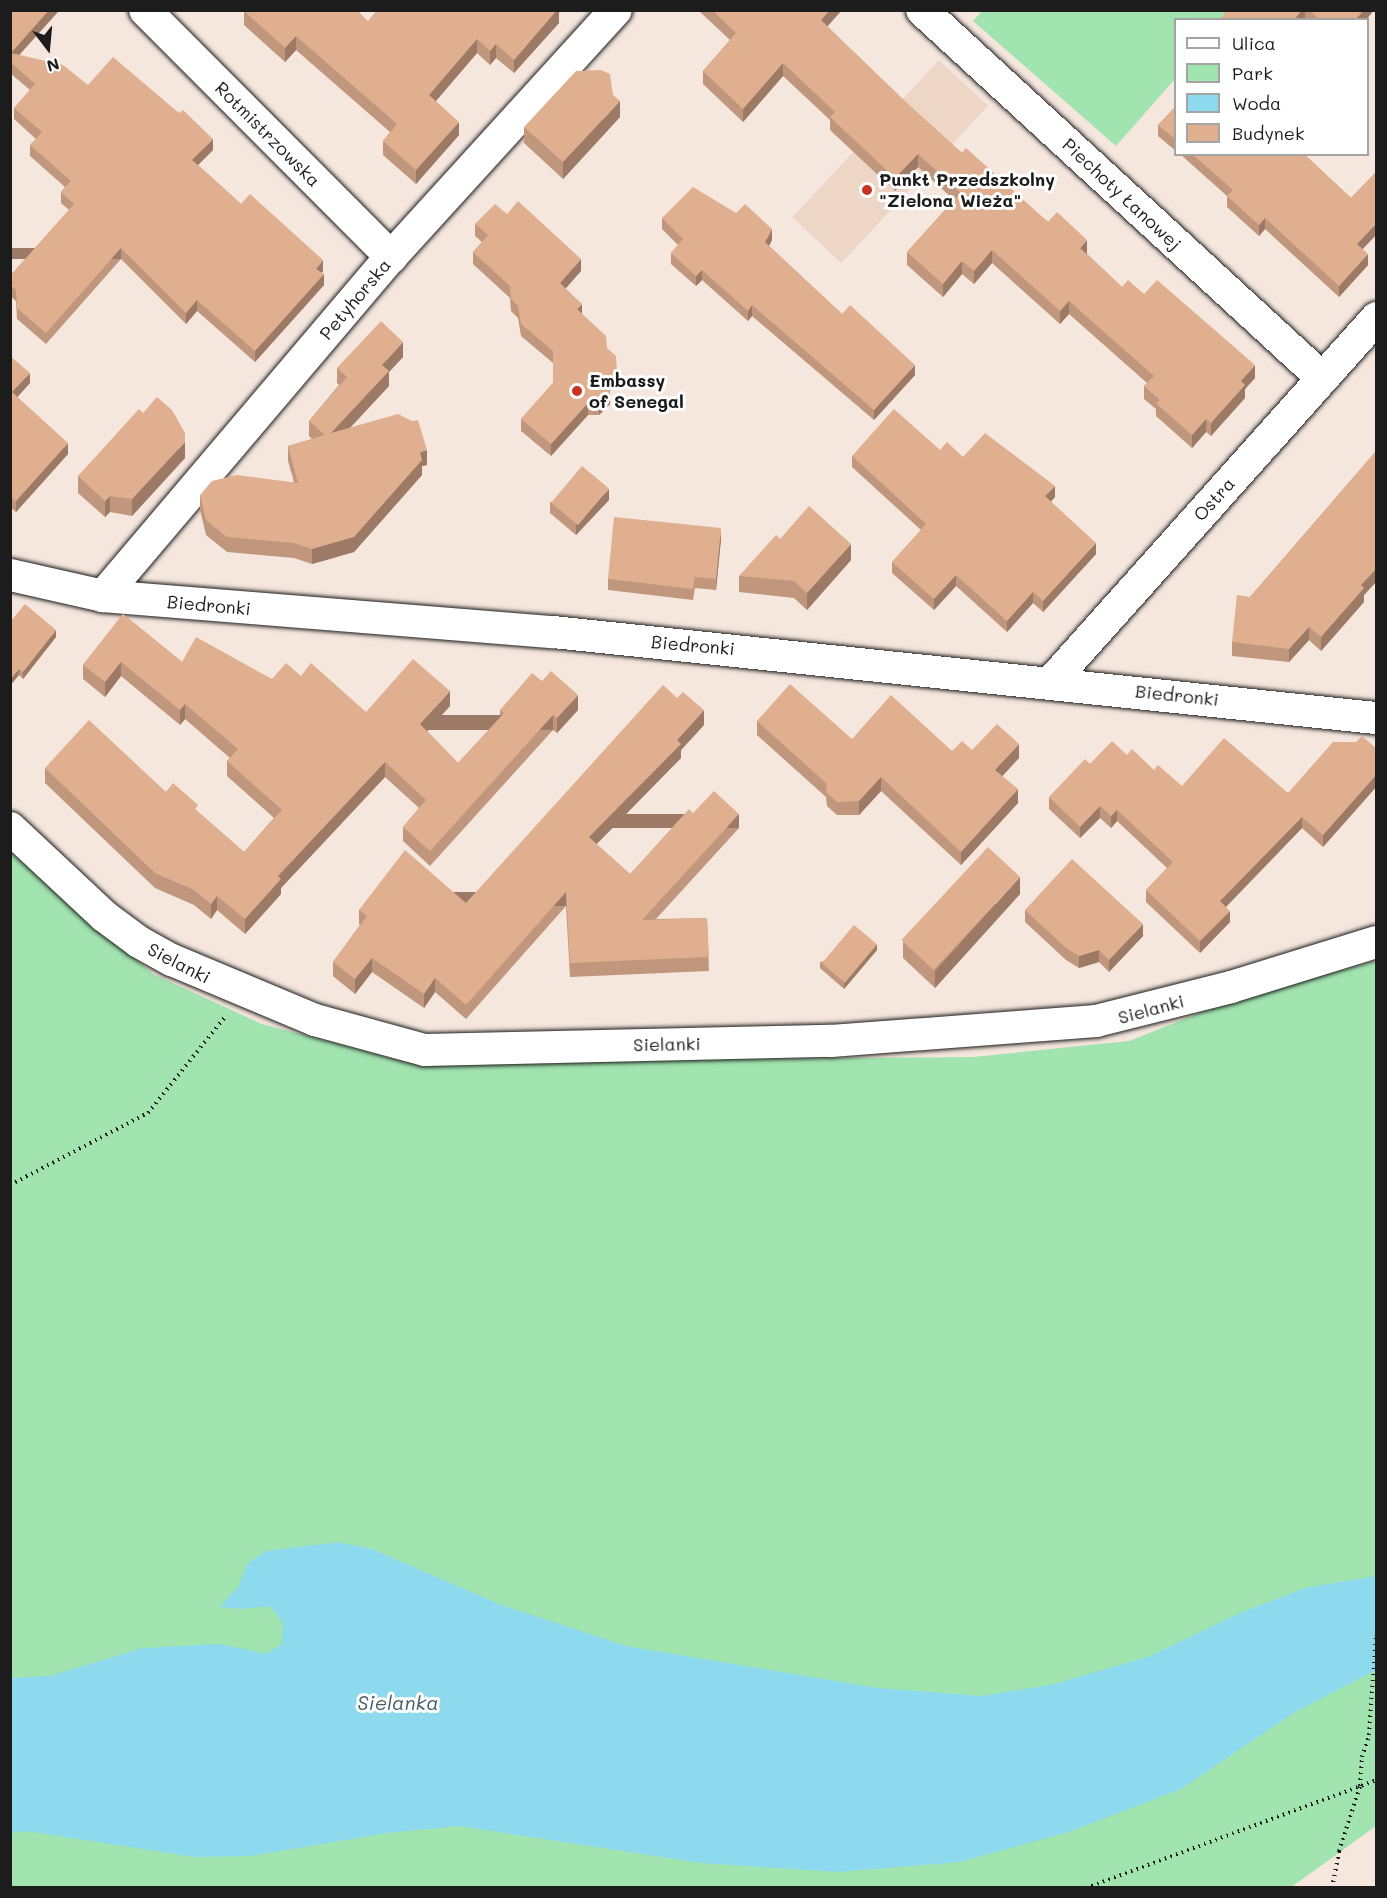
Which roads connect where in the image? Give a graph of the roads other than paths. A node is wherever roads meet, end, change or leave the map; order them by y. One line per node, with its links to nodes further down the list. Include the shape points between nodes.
1 (145, 10): 4 (street, Rotmistrzowska)
2 (616, 10): 4 (street, Petyhorska)
3 (922, 10): 6 (street, Piechoty Łanowej)
4 (392, 257): 8 (street, Petyhorska)
5 (1377, 318): 6 (street, Ostra)
6 (1322, 378): 9 (street, Ostra)
7 (10, 575): 8 (street, Biedronki)
8 (103, 596): 9 (street, Biedronki, via 553,632)
9 (1052, 681): 10 (street, Biedronki)
10 (1377, 718)
11 (10, 828): 12 (street, Sielanki, via 139,942 236,990 315,1020 425,1050 831,1041 1121,1018)
12 (1377, 942)

